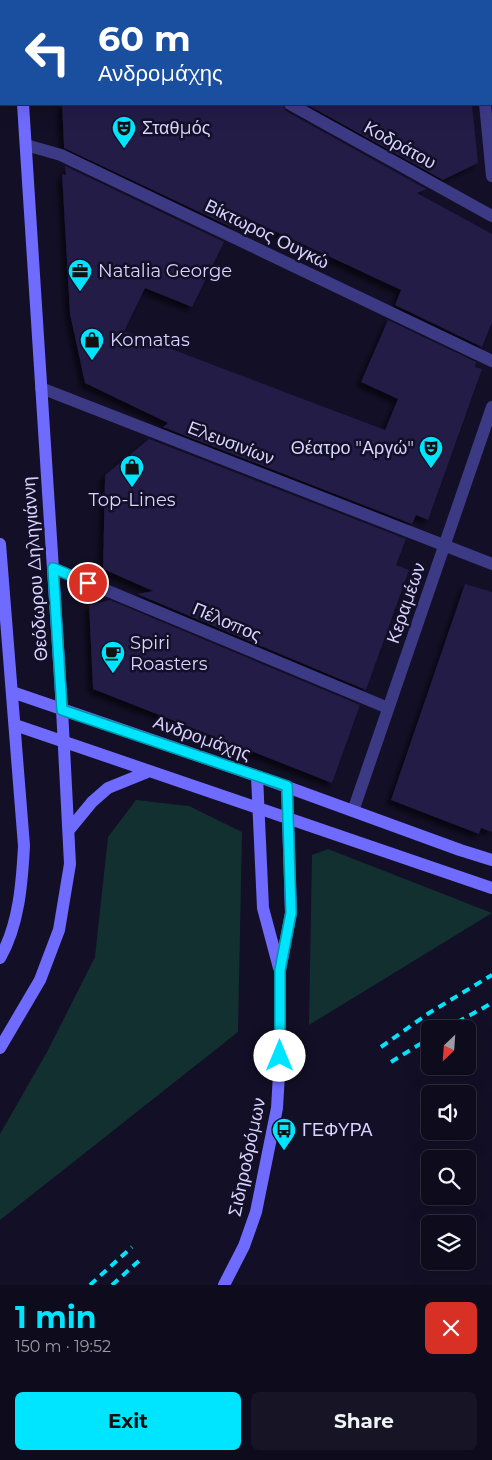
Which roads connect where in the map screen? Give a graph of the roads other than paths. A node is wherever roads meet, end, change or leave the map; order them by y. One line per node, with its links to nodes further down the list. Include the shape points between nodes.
1 (23, 105): 4 (main road, Θεόδωρου Δηληγιάννη)
2 (292, 105): 6 (street, Κοδράτου)
3 (485, 105): 5 (street)
4 (26, 145): 7 (street, Βίκτωρος Ουγκώ, via 61,155); 8 (main road, Θεόδωρου Δηληγιάννη)
5 (492, 176)
6 (492, 216)
7 (492, 361)
8 (41, 388): 11 (street, Ελευσινίων); 13 (main road, Θεόδωρου Δηληγιάννη)
9 (492, 407): 11 (street, Κεραμέων)
10 (0, 544): 14 (main road, Θεόδωρου Δηληγιάννη)
11 (444, 545): 12 (street, Ελευσινίων); 15 (street, Κεραμέων)
12 (492, 564)
13 (53, 568): 15 (street, Πέλοπος); 16 (main road, Θεόδωρου Δηληγιάννη)
14 (12, 692): 16 (main road, Ανδρομάχης); 17 (main road, Θεόδωρου Δηληγιάννη)
15 (388, 708): 23 (street, Κεραμέων)
16 (62, 710): 18 (main road, Θεόδωρου Δηληγιάννη); 20 (main road, Ανδρομάχης)
17 (15, 725): 18 (main road); 28 (main road, Θεόδωρου Δηληγιάννη, via 24,846 22,881)
18 (64, 742): 19 (main road); 25 (main road, Θεόδωρου Δηληγιάννη)
19 (150, 771): 22 (main road); 25 (main road, via 108,788)
20 (258, 776): 21 (main road, Ανδρομάχης); 22 (main road, Σιδηροδρόμων)
21 (287, 786): 23 (main road, Ανδρομάχης); 24 (main road, Σιδηροδρόμων)
22 (258, 808): 24 (main road); 29 (main road, Σιδηροδρόμων, via 263,908)
23 (353, 811): 26 (main road, Ανδρομάχης)
24 (288, 819): 27 (main road); 29 (main road, Σιδηροδρόμων, via 291,913)
25 (69, 830): 30 (main road, Θεόδωρου Δηληγιάννη, via 70,864 59,930 40,980)
26 (492, 860)
27 (492, 888)
28 (2, 950)
29 (280, 970): 31 (main road, Σιδηροδρόμων, via 280,1056 273,1132 256,1212 244,1246)
30 (0, 1048)
31 (224, 1285)

